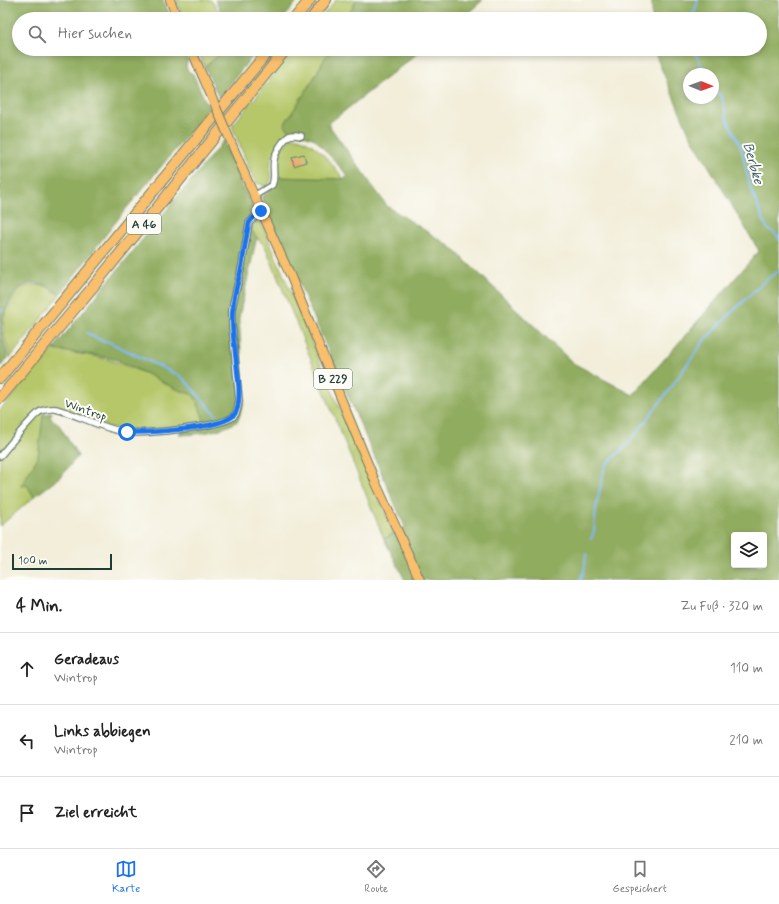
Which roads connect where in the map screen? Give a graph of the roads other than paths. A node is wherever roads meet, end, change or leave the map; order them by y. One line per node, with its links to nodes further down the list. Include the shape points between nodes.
1 (170, 0): 4 (main road)
2 (310, 0): 5 (highway)
3 (326, 0): 6 (highway)
4 (175, 12)
5 (300, 12)
6 (317, 12)
7 (194, 56): 11 (main road, B 229, bridge)
8 (264, 56): 13 (highway, A 46)
9 (280, 56): 14 (highway, A 46)
10 (302, 136): 11 (street, via 293,135 285,140 274,158 272,185)
11 (254, 196): 12 (main road, B 229)
12 (261, 211): 15 (street, Wintrop, via 249,223 232,308 239,400 233,417 218,423 182,430 148,433 108,428 54,409 40,411); 16 (main road, B 229, via 291,277 375,482)
13 (0, 378)
14 (0, 398)
15 (0, 456)
16 (420, 580)

